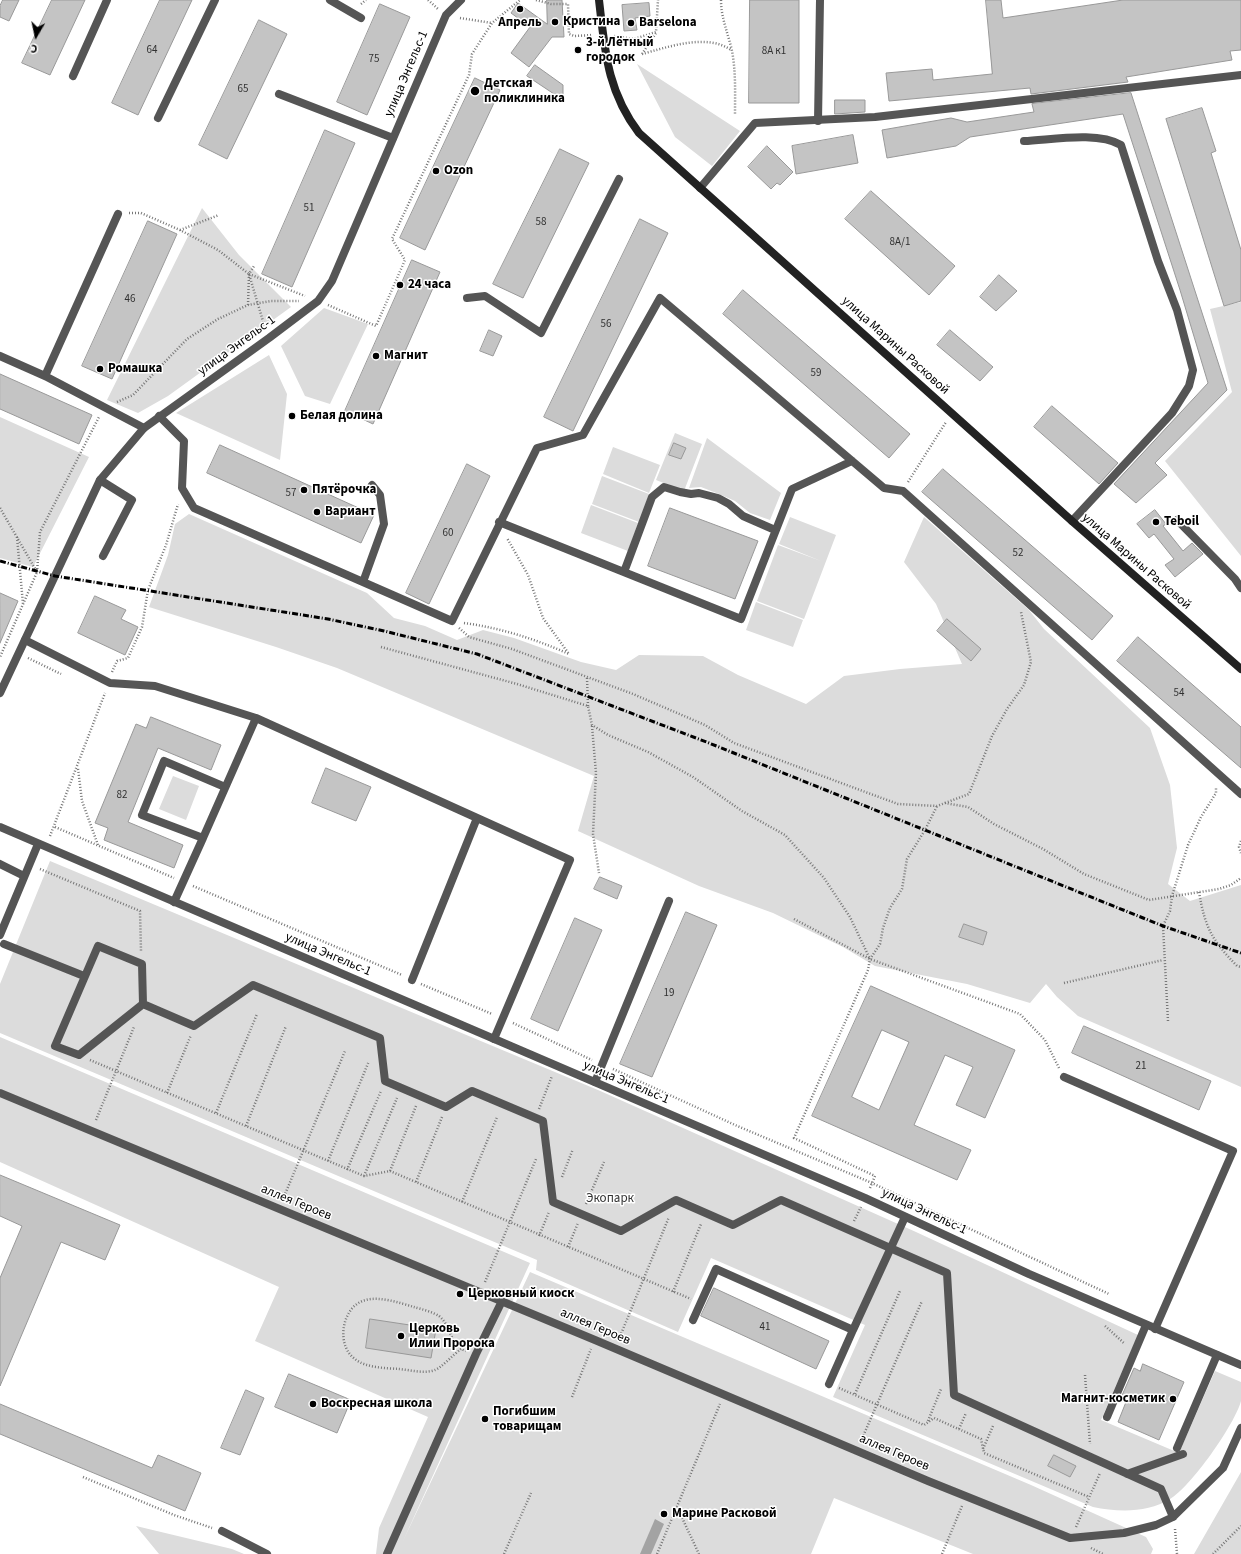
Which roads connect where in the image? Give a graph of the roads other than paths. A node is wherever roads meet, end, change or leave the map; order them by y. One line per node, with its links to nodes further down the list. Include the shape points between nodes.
1 (107, 0): 9 (street)
2 (215, 0): 11 (street)
3 (330, 0): 7 (street)
4 (461, 0): 13 (street, улица Энгельс-1, via 446,16)
5 (599, 0): 16 (main road, улица Марины Расковой, via 607,58 618,98 629,119 639,133)
6 (820, 0): 12 (street)
7 (361, 18)
8 (1241, 75): 12 (street, via 875,117)
9 (73, 76)
10 (279, 94): 13 (street)
11 (158, 118)
12 (818, 121): 16 (street, via 755,123)
13 (393, 138): 21 (street, улица Энгельс-1, via 332,281 318,301)
14 (1024, 142): 27 (street, via 1088,138 1113,140 1121,145 1158,261 1177,310 1194,370 1189,386 1172,413)
15 (619, 179): 18 (street, via 541,333 485,296)
16 (700, 188): 27 (main road, улица Марины Расковой)
17 (118, 214): 20 (street)
18 (467, 298)
19 (0, 356): 20 (street)
20 (44, 376): 22 (street)
21 (159, 416): 22 (street, улица Энгельс-1); 32 (street, via 184,441 182,488 194,508)
22 (144, 428): 24 (street, улица Энгельс-1)
23 (852, 461): 28 (street, via 660,298 584,435 536,448); 29 (street, via 792,489); 39 (street, via 884,488 903,491)
24 (100, 480): 30 (street, via 132,500); 34 (street, улица Энгельс-1)
25 (372, 485): 32 (street, via 380,495 384,524)
26 (1177, 520): 33 (street)
27 (1072, 521): 35 (main road, улица Марины Расковой)
28 (499, 522): 31 (street); 32 (street, via 452,621)
29 (775, 530): 31 (street, via 743,516 730,504 718,498 664,487 652,497); 31 (street, via 741,619)
30 (103, 556)
31 (624, 572)
32 (363, 582)
33 (1241, 588)
34 (25, 640): 36 (street, улица Энгельс-1); 37 (street, via 110,683 155,686)
35 (1241, 669)
36 (0, 693)
37 (256, 718): 38 (street); 40 (street)
38 (225, 787): 42 (street); 42 (street, via 164,761 142,815)
39 (1241, 794)
40 (478, 818): 51 (street); 53 (street, via 570,860)
41 (0, 827): 43 (street, улица Энгельс-1)
42 (203, 838): 47 (street)
43 (38, 844): 45 (street); 47 (street, улица Энгельс-1)
44 (0, 864): 45 (street)
45 (24, 876): 48 (street)
46 (669, 901): 55 (street)
47 (174, 902): 53 (street, улица Энгельс-1)
48 (0, 935)
49 (4, 944): 50 (street)
50 (84, 976): 52 (street, via 98,946 142,964); 52 (street, via 55,1046 79,1055)
51 (412, 980)
52 (143, 1004): 58 (street, via 194,1026 253,985 380,1038 385,1081 446,1107 472,1091 543,1121 553,1202 621,1231 676,1200 733,1225 781,1200)
53 (494, 1039): 55 (street, улица Энгельс-1)
54 (1064, 1077): 62 (street, via 1233,1151)
55 (595, 1082): 57 (street, улица Энгельс-1)
56 (0, 1093): 59 (street, аллея Героев)
57 (906, 1217): 58 (street); 61 (street, улица Энгельс-1)
58 (892, 1248): 63 (street); 71 (street, via 947,1273 954,1395)
59 (502, 1301): 72 (street, аллея Героев, via 966,1497 1070,1538 1124,1533); 75 (street)
60 (693, 1320): 63 (street, via 716,1269)
61 (1146, 1325): 62 (street, улица Энгельс-1); 67 (street)
62 (1156, 1329): 64 (street, улица Энгельс-1)
63 (853, 1330): 66 (street)
64 (1216, 1355): 65 (street, улица Энгельс-1); 69 (street)
65 (1241, 1365)
66 (829, 1384)
67 (1107, 1417)
68 (1241, 1428): 72 (street, via 1223,1468)
69 (1177, 1448)
70 (1183, 1454): 71 (street)
71 (1127, 1474): 72 (street, via 1161,1489)
72 (1173, 1517)
73 (222, 1532): 74 (street)
74 (267, 1554)
75 (387, 1554)

